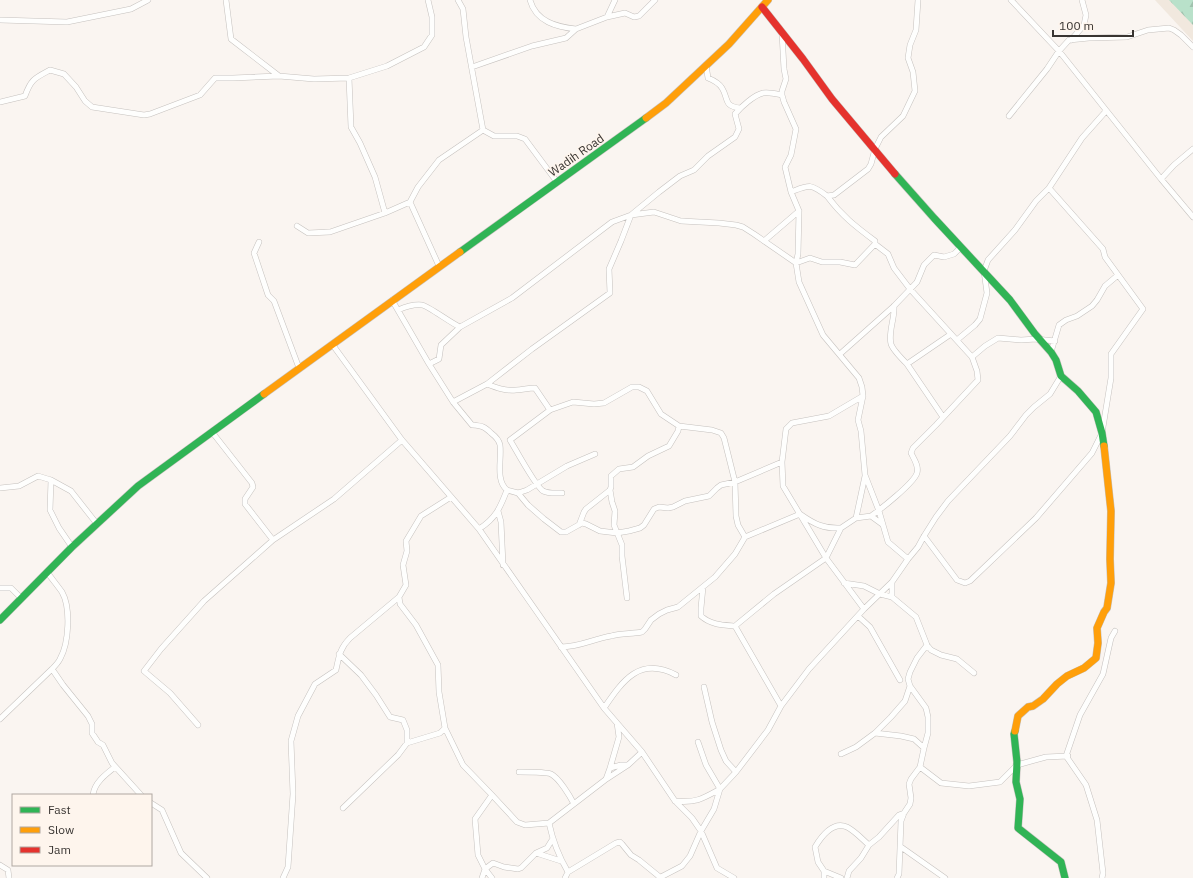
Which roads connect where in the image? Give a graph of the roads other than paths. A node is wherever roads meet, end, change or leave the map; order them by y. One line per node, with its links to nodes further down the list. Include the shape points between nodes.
1 (148, 0): 14 (street, via 131,9 67,22)
2 (226, 0): 22 (street, via 231,39)
3 (428, 0): 23 (street, via 432,17 432,35 424,46 388,66)
4 (458, 0): 21 (street, via 463,9)
5 (530, 0): 15 (street, via 544,21)
6 (615, 0): 13 (street)
7 (655, 0): 13 (street, via 639,16 625,13)
8 (768, 0): 12 (street, Wadih Road)
9 (918, 0): 31 (street, via 916,30 908,58 915,91 903,116 881,137)
10 (1011, 0): 19 (street)
11 (1082, 0): 17 (street, via 1086,15 1084,25)
12 (762, 7): 16 (street); 20 (street, Wadih Road)
13 (607, 16): 15 (street)
14 (0, 20)
15 (576, 29): 21 (street, via 566,38 532,46)
16 (782, 32): 24 (street, via 786,78); 31 (street, via 832,99)
17 (1071, 40): 18 (street, via 1128,37 1148,30 1169,28); 19 (street)
18 (1193, 47)
19 (1059, 51): 27 (street); 28 (street, via 1047,70)
20 (706, 65): 26 (street, via 708,78 722,88 727,102 732,107); 33 (street, Wadih Road, via 666,103)
21 (472, 67): 29 (street)
22 (279, 76): 23 (street); 25 (street, via 215,78 200,95 144,115 92,107 64,74 50,70 33,80 25,96)
23 (349, 78): 39 (street, via 351,127 374,177)
24 (782, 95): 26 (street, via 764,92); 35 (street, via 796,129 791,155 785,167)
25 (0, 102)
26 (740, 108): 40 (street, via 735,114 739,130 735,137 708,156 694,170 680,176 658,192)
27 (1106, 112): 32 (street); 34 (street, via 1082,138)
28 (1009, 116)
29 (484, 130): 33 (street, via 494,136 525,138); 37 (street, via 439,160)
30 (1193, 148): 32 (street)
31 (874, 149): 36 (street, via 868,169 834,195); 46 (street)
32 (1160, 179): 41 (street)
33 (557, 182): 48 (street, Wadih Road)
34 (1048, 188): 49 (street, via 988,260); 50 (street, via 1103,249 1105,257)
35 (791, 192): 36 (street, via 808,186 817,188); 38 (street)
36 (827, 196): 45 (street, via 837,210)
37 (410, 202): 39 (street); 48 (street)
38 (799, 211): 43 (street); 47 (street)
39 (385, 213): 42 (street, via 330,232 308,233)
40 (631, 215): 43 (street, via 654,212 681,221 736,225); 55 (street, via 612,222 512,298); 68 (street, via 609,269 610,294)
41 (1193, 217)
42 (296, 226)
43 (764, 241): 47 (street)
44 (259, 242): 66 (street, via 254,253 268,295 274,301)
45 (876, 244): 47 (street, via 855,265 822,262 810,258); 51 (street, via 888,254 894,268)
46 (961, 247): 49 (street); 51 (street, via 954,254 944,258 934,255 924,265 917,282)
47 (796, 263): 62 (street, via 799,282 823,335)
48 (439, 266): 52 (street, Wadih Road)
49 (984, 272): 57 (street, via 987,293 980,319); 58 (street)
50 (1118, 275): 59 (street, via 1105,286 1092,306 1059,325); 75 (street, via 1144,309 1111,354)
51 (910, 289): 53 (street); 56 (street)
52 (392, 300): 54 (street); 60 (street, Wadih Road)
53 (894, 306): 62 (street); 65 (street, via 891,345)
54 (398, 310): 55 (street, via 424,304); 64 (street)
55 (460, 327): 64 (street, via 441,344 439,359)
56 (951, 334): 57 (street); 65 (street)
57 (957, 340): 63 (street)
58 (1041, 340): 59 (street); 61 (street); 63 (street, via 998,338)
59 (1055, 341): 61 (street)
60 (332, 344): 66 (street, Wadih Road); 76 (street)
61 (1051, 352): 67 (street)
62 (840, 354): 69 (street, via 859,378)
63 (972, 357): 72 (street, via 978,380)
64 (429, 364): 70 (street)
65 (907, 364): 72 (street)
66 (299, 368): 74 (street, Wadih Road)
67 (1061, 376): 75 (street, via 1082,394 1096,412); 103 (street, via 1050,394 1026,415 1010,436 948,502)
68 (487, 384): 70 (street); 71 (street, via 502,390 535,388)
69 (863, 396): 80 (street, via 829,416 792,423 786,429); 81 (street, via 858,420)
70 (453, 402): 78 (street, via 472,425 484,426)
71 (550, 410): 73 (street, via 573,402 604,403 632,387 639,387 646,391 661,414); 77 (street)
72 (943, 417): 92 (street, via 912,448 918,472 914,480)
73 (679, 426): 83 (street, via 721,433); 87 (street, via 669,446 664,450 656,451 633,467 615,472 611,476)
74 (212, 432): 96 (street, Wadih Road, via 138,486); 104 (street, via 252,483 245,504)
75 (1102, 433): 103 (street, via 1092,453 1036,518 970,581 965,583 957,580); 147 (street, via 1111,511 1112,583 1107,608 1097,628 1096,658 1084,668 1067,676 1043,699 1018,716 1014,734)
76 (402, 440): 90 (street); 104 (street, via 334,499)
77 (510, 440): 78 (street); 84 (street)
78 (500, 444): 86 (street, via 501,480)
79 (595, 454): 84 (street, via 567,466)
80 (782, 462): 83 (street); 93 (street, via 783,486)
81 (865, 475): 92 (street); 95 (street)
82 (51, 480): 85 (street, via 38,476 19,486); 96 (street, via 71,491); 105 (street, via 50,510)
83 (735, 482): 101 (street, via 721,485 709,496 673,507 658,507 640,528); 102 (street, via 737,521)
84 (537, 484): 88 (street, via 543,491); 89 (street)
85 (0, 488)
86 (507, 490): 89 (street); 91 (street)
87 (610, 490): 98 (street, via 586,509); 101 (street)
88 (562, 493)
89 (518, 494): 98 (street, via 562,532)
90 (450, 496): 100 (street); 115 (street, via 421,516 406,541 407,550 403,565 406,585)
91 (498, 511): 100 (street); 108 (street)
92 (879, 511): 94 (street); 97 (street)
93 (800, 514): 99 (street, via 823,526); 102 (street); 106 (street)
94 (871, 516): 95 (street); 97 (street)
95 (856, 518): 99 (street)
96 (97, 524): 105 (street, Wadih Road)
97 (882, 524): 107 (street, via 888,542)
98 (579, 525): 101 (street, via 582,523 600,531)
99 (842, 528): 106 (street)
100 (479, 529): 108 (street)
101 (617, 532): 116 (street, via 622,545)
102 (745, 536): 112 (street, via 735,554)
103 (924, 536): 107 (street)
104 (273, 540): 137 (street, via 204,601 144,671 170,693)
105 (72, 547): 109 (street, Wadih Road)
106 (826, 558): 111 (street); 122 (street, via 774,594)
107 (908, 559): 110 (street)
108 (503, 565): 125 (street)
109 (47, 572): 118 (street, Wadih Road); 127 (street, via 62,593 68,611 64,647 60,659)
110 (892, 582): 114 (street); 117 (street)
111 (844, 583): 114 (street, via 864,586); 119 (street)
112 (703, 587): 122 (street, via 701,616 719,625); 125 (street, via 678,607 659,614 642,632 613,635)
113 (0, 588): 118 (street, via 10,588)
114 (880, 594): 117 (street); 119 (street)
115 (399, 597): 126 (street, via 350,638); 138 (street, via 400,604 416,625 438,665 438,692)
116 (627, 598)
117 (892, 598): 124 (street, via 916,617)
118 (22, 599): 121 (street, Wadih Road)
119 (864, 609): 120 (street)
120 (858, 616): 130 (street, via 870,627); 133 (street, via 809,669)
121 (0, 620)
122 (735, 626): 133 (street)
123 (1115, 631): 145 (street, via 1102,674 1080,715)
124 (927, 646): 128 (street, via 940,655 958,659); 131 (street, via 910,672)
125 (561, 647): 134 (street)
126 (339, 654): 141 (street, via 361,676 390,717 403,720 407,730); 178 (street, via 336,670 315,684 298,716 291,741 293,794 288,866)
127 (52, 669): 135 (street); 148 (street, via 88,716 92,724 92,733 103,745)
128 (974, 673)
129 (676, 675): 134 (street, via 659,668 644,668 637,671 622,684)
130 (900, 680)
131 (910, 686): 139 (street, via 905,701); 142 (street, via 927,711 928,733)
132 (704, 687): 152 (street, via 720,750)
133 (780, 706): 152 (street, via 768,730)
134 (604, 708): 136 (street)
135 (0, 719)
136 (617, 723): 143 (street); 150 (street, via 619,737)
137 (198, 725)
138 (445, 728): 141 (street, via 440,733); 157 (street, via 463,765)
139 (875, 733): 142 (street, via 914,739); 144 (street)
140 (698, 742): 154 (street, via 706,765)
141 (407, 743): 161 (street, via 398,756)
142 (924, 748): 149 (street)
143 (642, 752): 146 (street); 158 (street)
144 (841, 754)
145 (1067, 756): 147 (street, via 1046,757); 189 (street, via 1086,786 1097,820)
146 (628, 765): 150 (street); 153 (street)
147 (1017, 765): 149 (street, via 1000,782 969,786 941,783); 188 (street, via 1016,782 1020,799 1018,828 1061,862)
148 (115, 767): 155 (street, via 102,778); 156 (street)
149 (920, 767): 162 (street, via 909,784 910,804)
150 (610, 768): 153 (street)
151 (519, 772): 160 (street, via 551,774 568,792)
152 (736, 772): 154 (street)
153 (606, 780): 160 (street)
154 (720, 789): 158 (street, via 700,800); 164 (street, via 714,809)
155 (93, 794)
156 (140, 794)
157 (492, 795): 163 (street, via 517,822 525,825); 171 (street, via 475,819 478,855)
158 (675, 801): 164 (street)
159 (152, 804): 177 (street, via 162,810 181,853)
160 (574, 804): 163 (street)
161 (343, 808)
162 (904, 813): 166 (street); 167 (street, via 901,821)
163 (549, 823): 165 (street)
164 (701, 831): 182 (street, via 690,856 682,866); 183 (street, via 717,868)
165 (552, 840): 168 (street, via 547,848); 169 (street)
166 (869, 845): 172 (street, via 845,826 827,831 815,847 818,862); 173 (street)
167 (901, 847): 186 (street); 187 (street)
168 (536, 853): 169 (street); 171 (street, via 521,868 504,867 493,863)
169 (561, 861): 174 (street)
170 (0, 865): 176 (street, via 8,870)
171 (485, 870): 179 (street); 180 (street)
172 (824, 871): 175 (street); 184 (street)
173 (849, 871): 175 (street); 185 (street)
174 (568, 872): 181 (street); 182 (street, via 620,842 631,855)
175 (839, 877)
176 (11, 878)
177 (207, 878)
178 (283, 878)
179 (482, 878)
180 (492, 878)
181 (565, 878)
182 (660, 878)
183 (734, 878)
184 (824, 878)
185 (847, 878)
186 (897, 878)
187 (945, 878)
188 (1065, 878)
189 (1102, 878)

